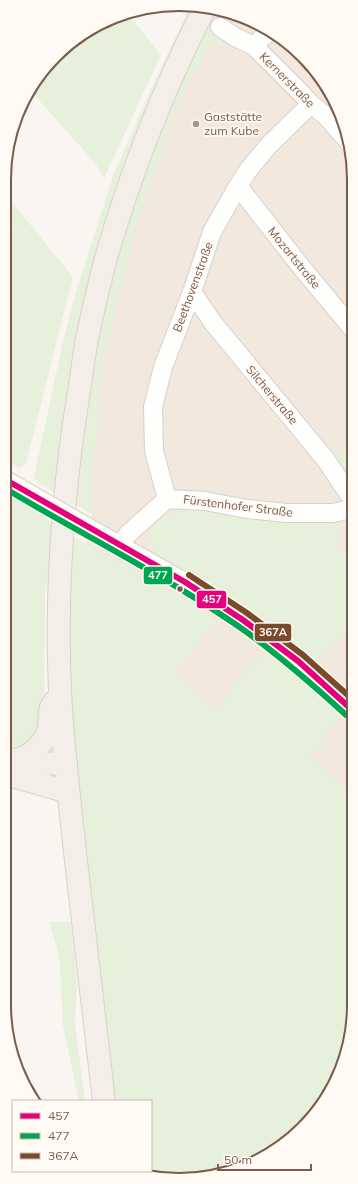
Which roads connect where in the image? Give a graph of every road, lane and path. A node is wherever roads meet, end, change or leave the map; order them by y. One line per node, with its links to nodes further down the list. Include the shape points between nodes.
1 (203, 12): 15 (main road, via 163,97 133,173 106,259 86,341 69,463 60,566)
2 (220, 27): 4 (street, Kernerstraße)
3 (265, 35): 4 (street)
4 (254, 46): 5 (street, Kernerstraße)
5 (311, 104): 6 (street, Kernerstraße); 7 (street, Beethovenstraße, via 269,145)
6 (340, 133)
7 (238, 186): 8 (street, Beethovenstraße, via 212,232); 9 (street, Mozartstraße)
8 (192, 292): 11 (street, Silcherstraße, via 214,324 326,460); 12 (street, Beethovenstraße, via 163,368 153,407 154,452)
9 (347, 322)
10 (11, 483): 14 (street, bridge)
11 (347, 491)
12 (167, 499): 13 (street, Fürstenhofer Straße, via 205,501 287,514 333,513); 14 (street, Fürstenhofer Straße, via 128,534)
13 (347, 510)
14 (120, 545): 16 (street, via 185,582 242,620 298,661)
15 (60, 691): 17 (main road, via 49,710 49,728 42,743 28,755); 18 (main road)
16 (347, 705)
17 (11, 763)
18 (66, 764): 19 (main road); 21 (main road)
19 (11, 765)
20 (11, 767): 21 (main road)
21 (68, 792): 22 (main road)
22 (104, 1100)

